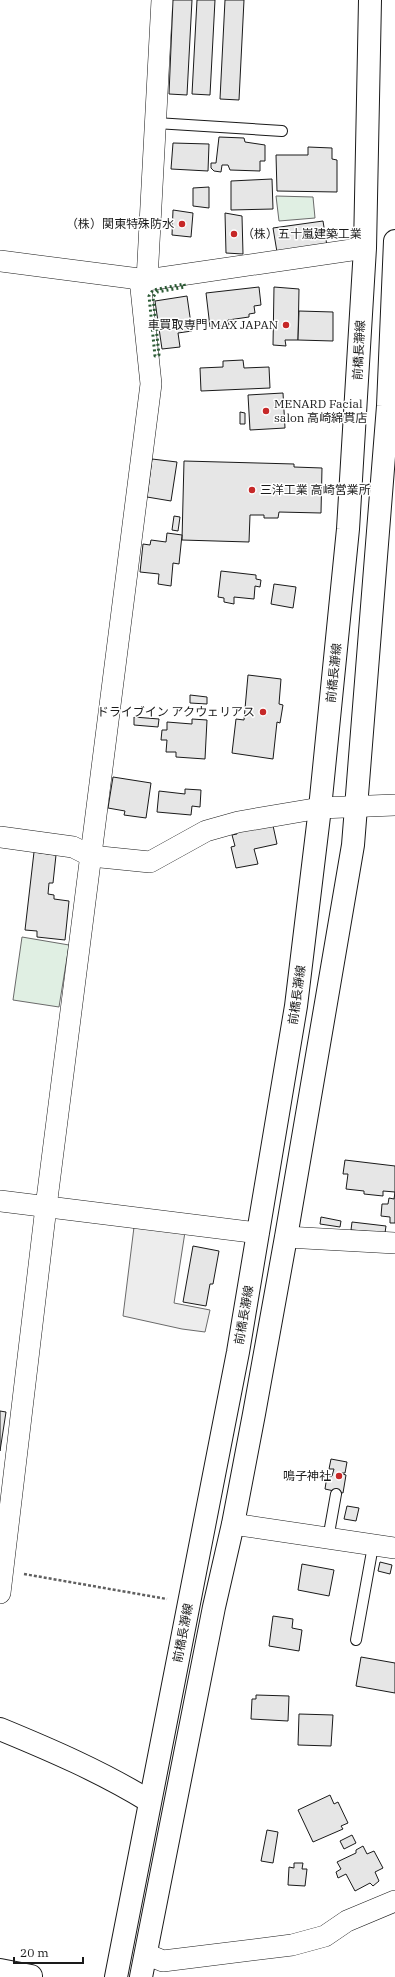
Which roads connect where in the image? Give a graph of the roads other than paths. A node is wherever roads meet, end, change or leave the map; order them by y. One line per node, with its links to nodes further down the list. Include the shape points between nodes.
1 (162, 0): 3 (street)
2 (370, 0): 6 (main road, 前橋長瀞線)
3 (156, 123): 4 (lane); 9 (street)
4 (282, 131)
5 (395, 241): 7 (main road, 前橋長瀞線)
6 (365, 248): 9 (street); 12 (main road, 前橋長瀞線, via 348,529)
7 (395, 252): 11 (main road, 前橋長瀞線, via 388,406)
8 (0, 261): 9 (street)
9 (144, 280): 14 (street, via 151,384)
10 (395, 805): 11 (street)
11 (356, 806): 12 (street); 18 (main road, 前橋長瀞線, via 353,845)
12 (320, 808): 14 (street, via 238,822 206,831 150,862); 17 (main road, 前橋長瀞線, via 296,1006)
13 (0, 838): 14 (street, via 73,847)
14 (91, 856): 16 (street)
15 (0, 1201): 16 (street)
16 (46, 1207): 17 (street); 25 (street)
17 (258, 1233): 28 (main road, 前橋長瀞線, via 238,1352)
18 (286, 1237): 19 (street); 21 (main road, 前橋長瀞線)
19 (395, 1243)
20 (336, 1494): 22 (lane)
21 (233, 1524): 22 (street); 30 (main road, 前橋長瀞線, via 214,1607)
22 (328, 1539): 23 (street)
23 (373, 1546): 24 (street); 26 (lane)
24 (395, 1548)
25 (0, 1593)
26 (356, 1640)
27 (0, 1729): 28 (main road, via 116,1781)
28 (149, 1801): 33 (main road, 前橋長瀞線)
29 (395, 1901): 30 (street, via 348,1921 325,1936 292,1945 163,1961)
30 (146, 1954): 34 (main road, 前橋長瀞線)
31 (0, 1970): 32 (main road)
32 (31, 1976)
33 (116, 1977)
34 (141, 1977)

